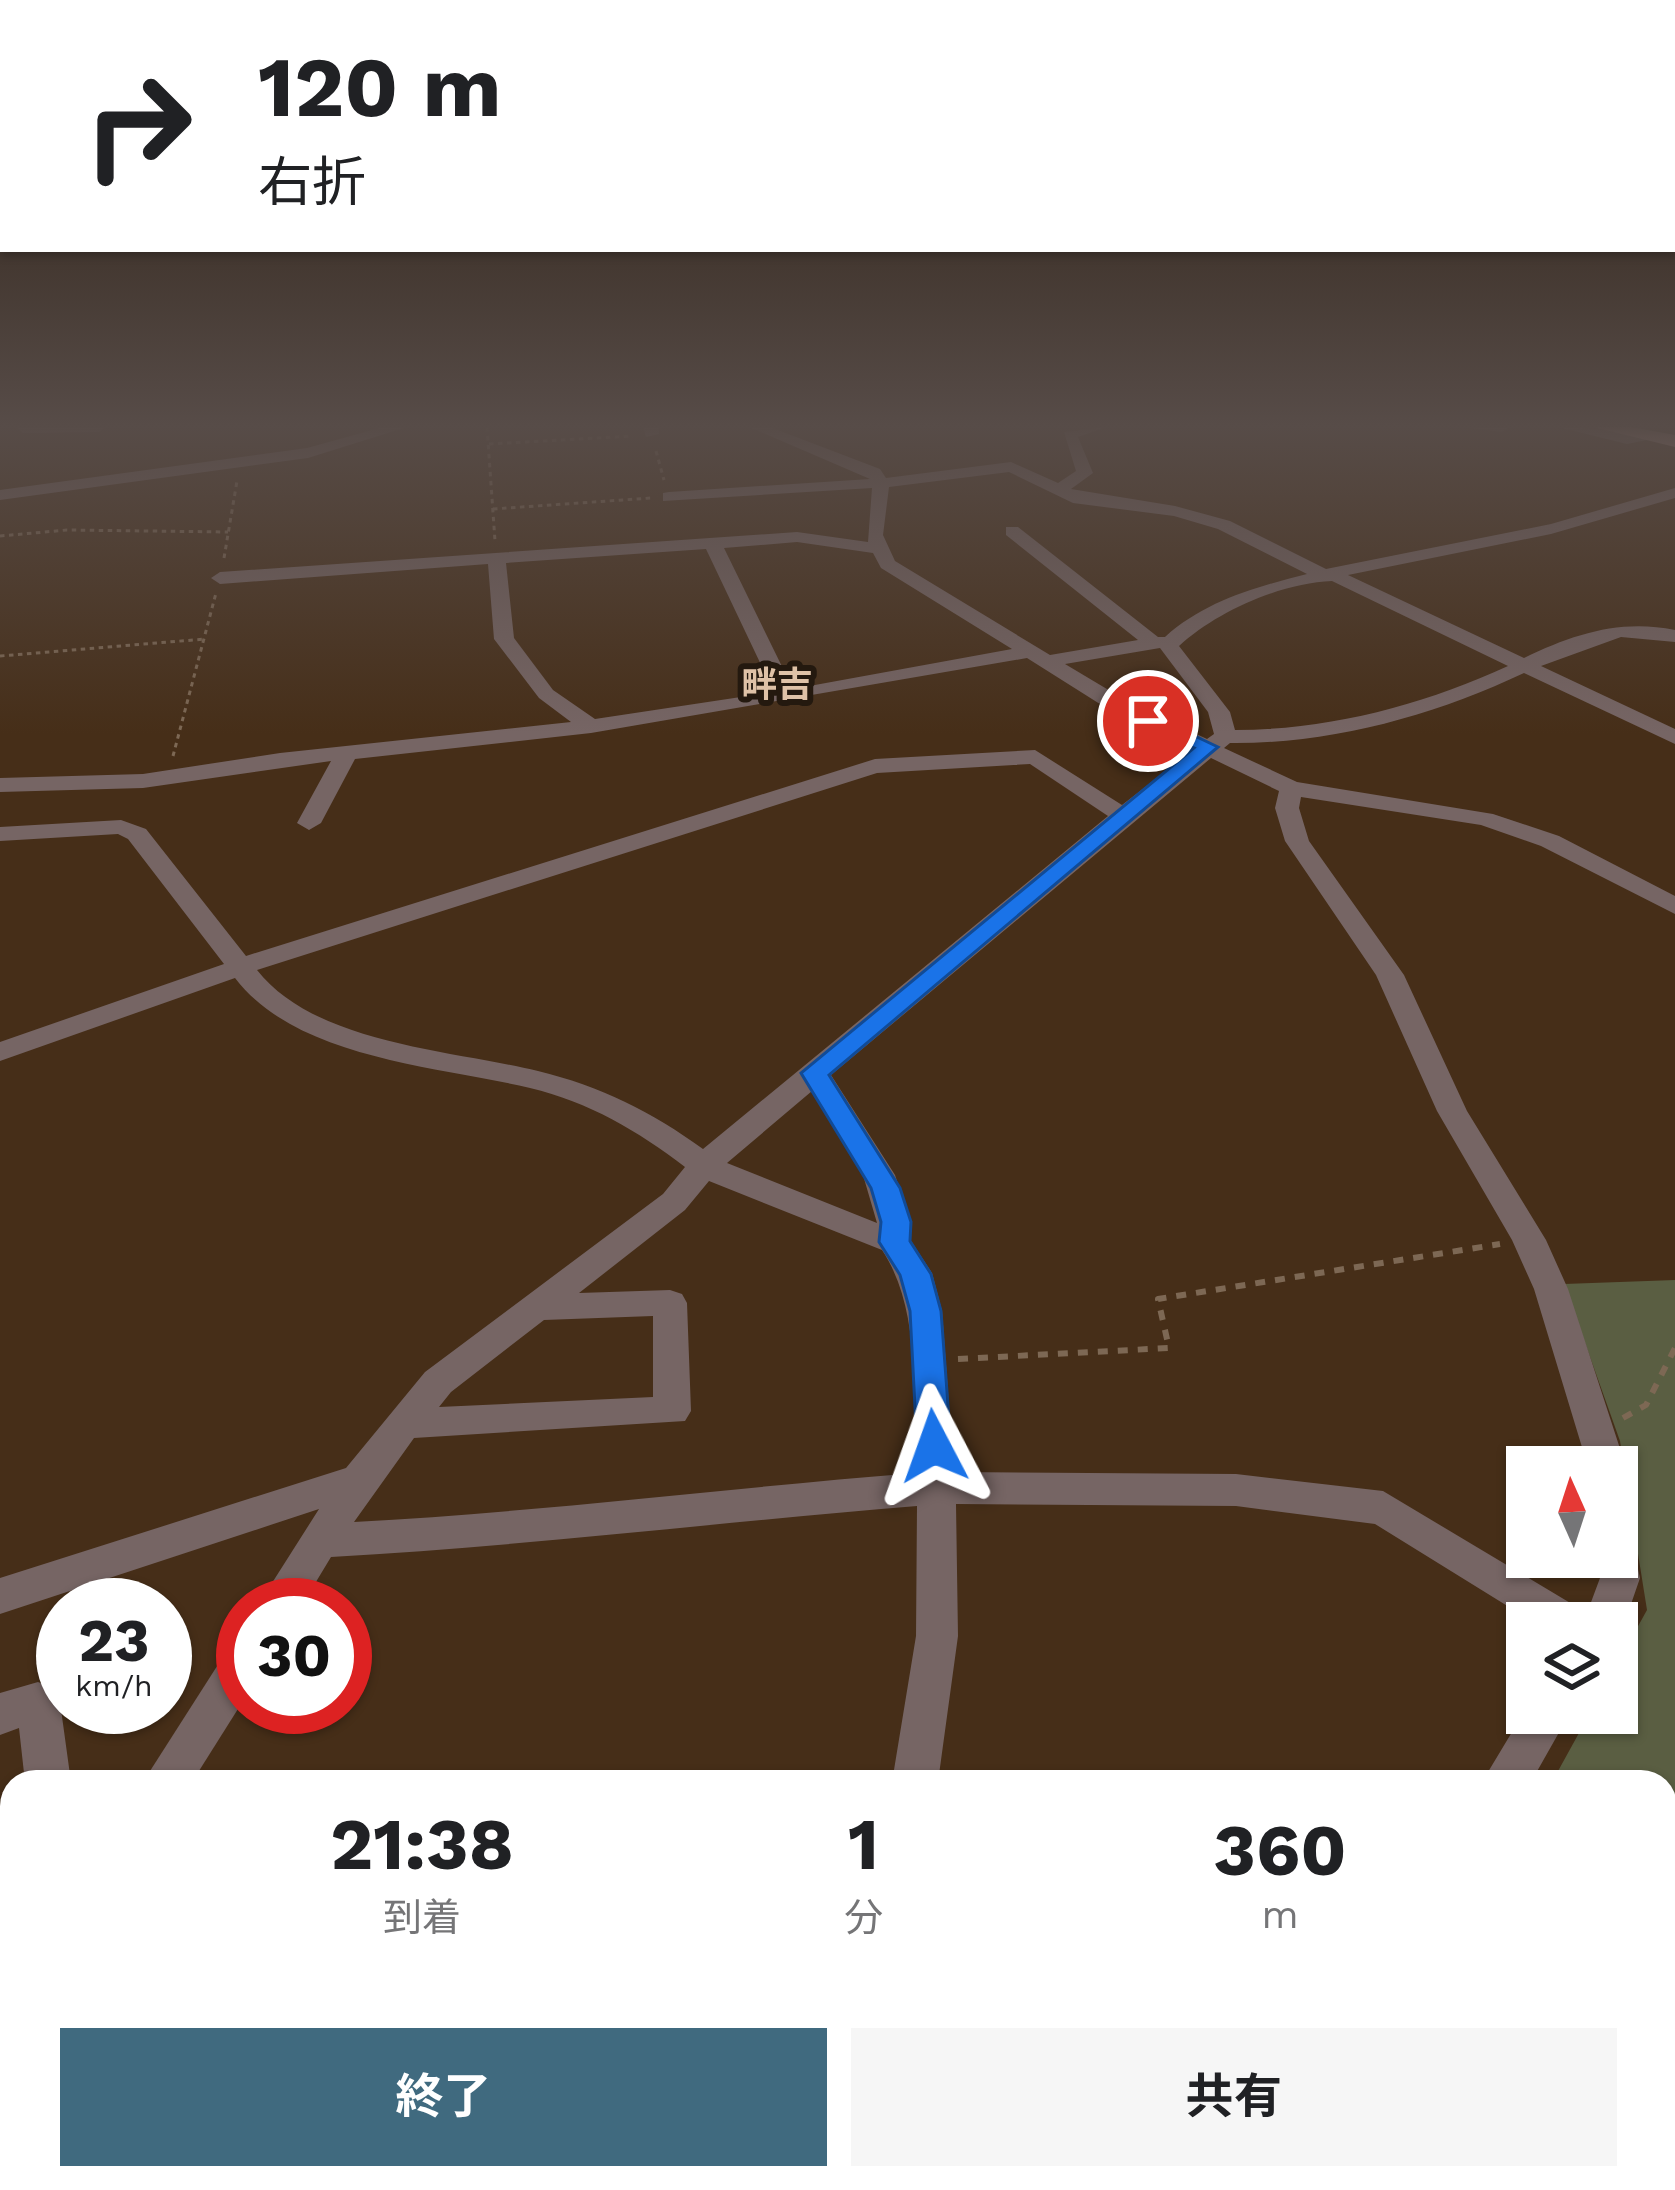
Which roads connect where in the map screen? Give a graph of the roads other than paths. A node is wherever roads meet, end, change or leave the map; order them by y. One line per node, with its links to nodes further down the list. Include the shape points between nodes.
1 (877, 529): 6 (street)
2 (1232, 529): 8 (street)
3 (1551, 529): 8 (street)
4 (1012, 531): 11 (street)
5 (712, 542): 6 (street, via 797,537); 7 (street); 14 (street, via 758,653)
6 (876, 548): 12 (street, via 908,580)
7 (496, 558): 9 (street); 15 (street, via 504,639 546,694)
8 (1330, 576): 11 (street, via 1243,598); 13 (street)
9 (220, 578)
10 (1675, 636): 13 (street, via 1619,630)
11 (1160, 642): 12 (street); 17 (street, via 1223,722)
12 (1035, 657): 14 (street); 17 (street, via 1119,706)
13 (1523, 665): 16 (street); 17 (street, via 1350,726)
14 (787, 697): 15 (street)
15 (591, 726): 18 (street)
16 (1675, 737)
17 (1216, 742): 20 (street); 21 (street)
18 (347, 752): 19 (street, via 167,778); 22 (street)
19 (0, 785)
20 (1291, 788): 24 (street, via 1485,819 1550,841); 32 (street, via 1297,841 1390,975 1452,1111 1529,1240)
21 (1123, 816): 25 (street, via 1035,757 874,766); 27 (street)
22 (309, 823)
23 (0, 834): 25 (street, via 121,827 137,834)
24 (1675, 906)
25 (237, 968): 26 (street); 28 (street, via 265,999 354,1041 592,1097 650,1125)
26 (0, 1052)
27 (815, 1073): 28 (street); 29 (street, via 886,1188)
28 (704, 1165): 29 (street); 30 (street, via 674,1202)
29 (894, 1242): 34 (street, via 926,1311)
30 (541, 1307): 31 (street, via 438,1382); 31 (street, via 670,1303 672,1411)
31 (401, 1424): 33 (street)
32 (1601, 1446)
33 (359, 1480): 35 (street); 37 (street)
34 (936, 1488): 35 (street); 38 (street, via 1236,1490 1383,1508); 44 (street, via 937,1636)
35 (318, 1541): 36 (street)
36 (295, 1578)
37 (0, 1596)
38 (1537, 1602)
39 (216, 1705): 43 (street)
40 (0, 1714): 42 (street, via 38,1702)
41 (1535, 1734): 45 (street)
42 (46, 1770)
43 (174, 1770)
44 (917, 1770)
45 (1512, 1770)

